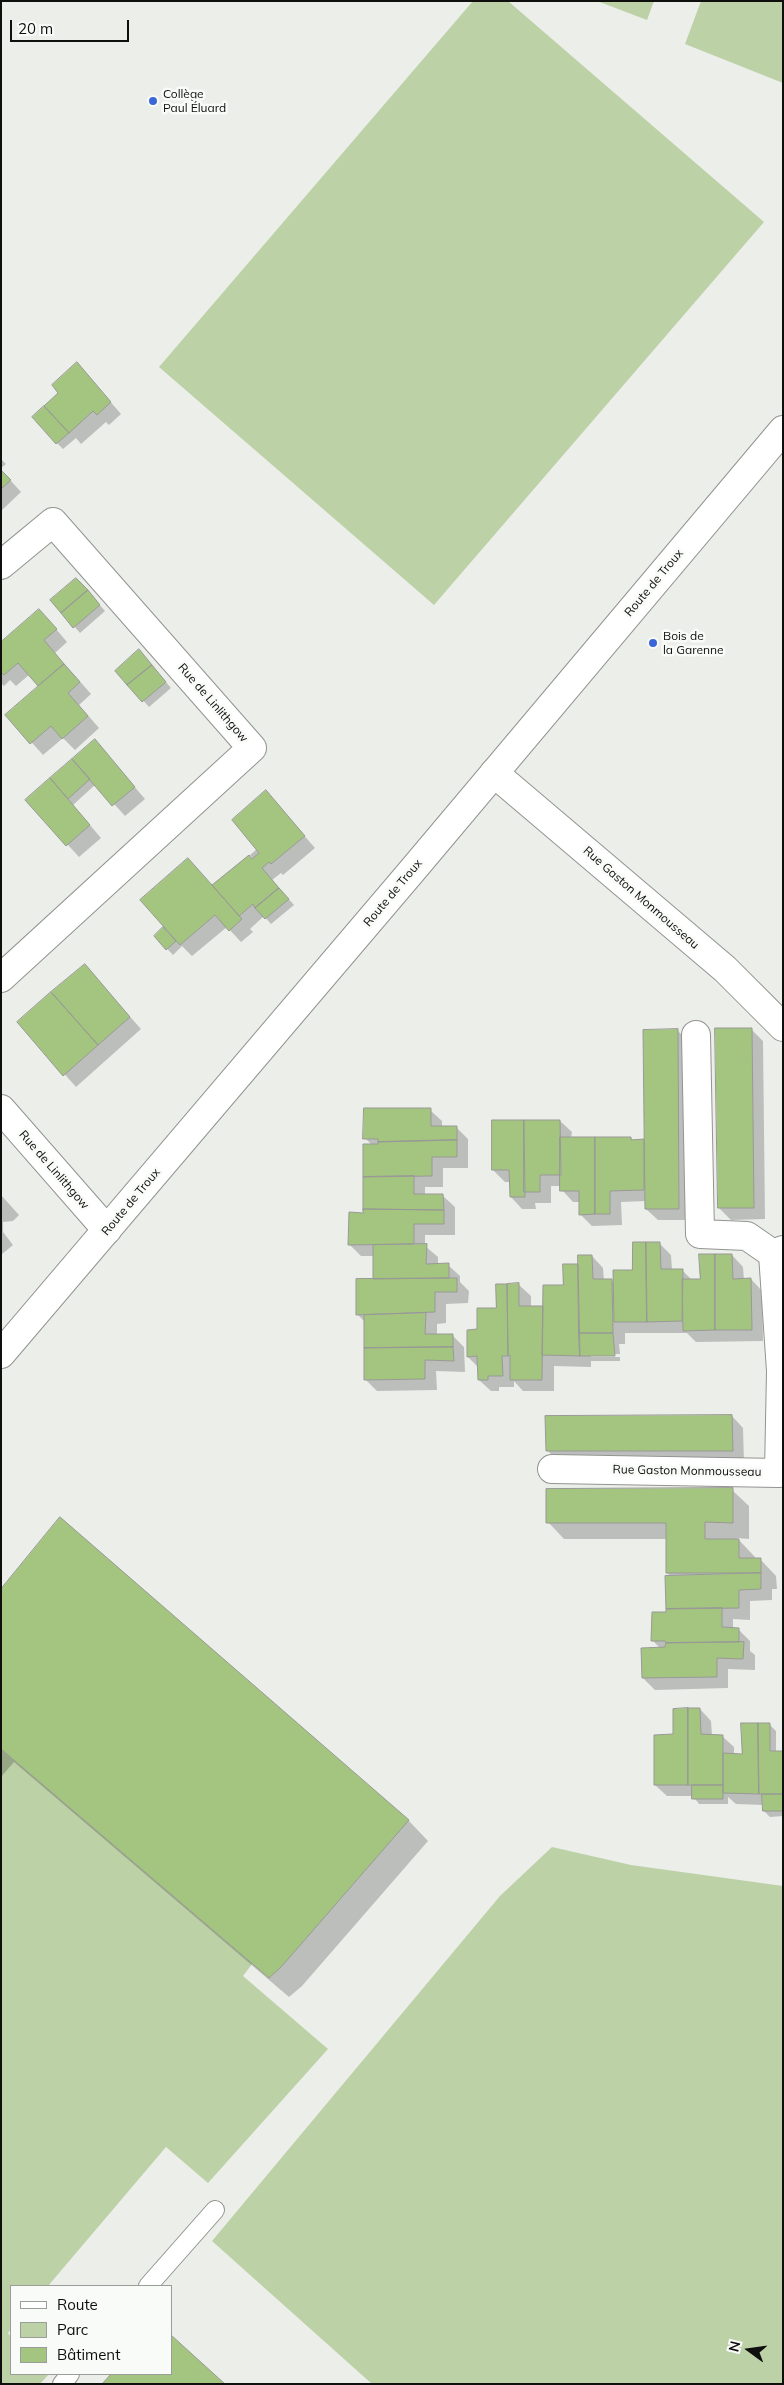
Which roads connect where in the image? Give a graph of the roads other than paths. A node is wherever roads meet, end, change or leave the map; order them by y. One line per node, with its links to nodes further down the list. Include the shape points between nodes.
1 (783, 430): 3 (street, Route de Troux)
2 (1, 565): 4 (street, Rue de Linlithgow, via 53,522 252,748)
3 (494, 773): 5 (street, Rue Gaston Monmousseau, via 724,969); 8 (street, Route de Troux)
4 (1, 978)
5 (783, 1027)
6 (696, 1035): 9 (street, Rue Gaston Monmousseau, via 700,1234 747,1236)
7 (1, 1110): 8 (street, Rue de Linlithgow)
8 (107, 1230): 10 (street, Route de Troux)
9 (778, 1252): 11 (street, Rue Gaston Monmousseau)
10 (1, 1354)
11 (782, 1371): 12 (street, Rue Gaston Monmousseau, via 779,1473)
12 (552, 1469)
13 (215, 2210): 14 (lane)
14 (149, 2285)

